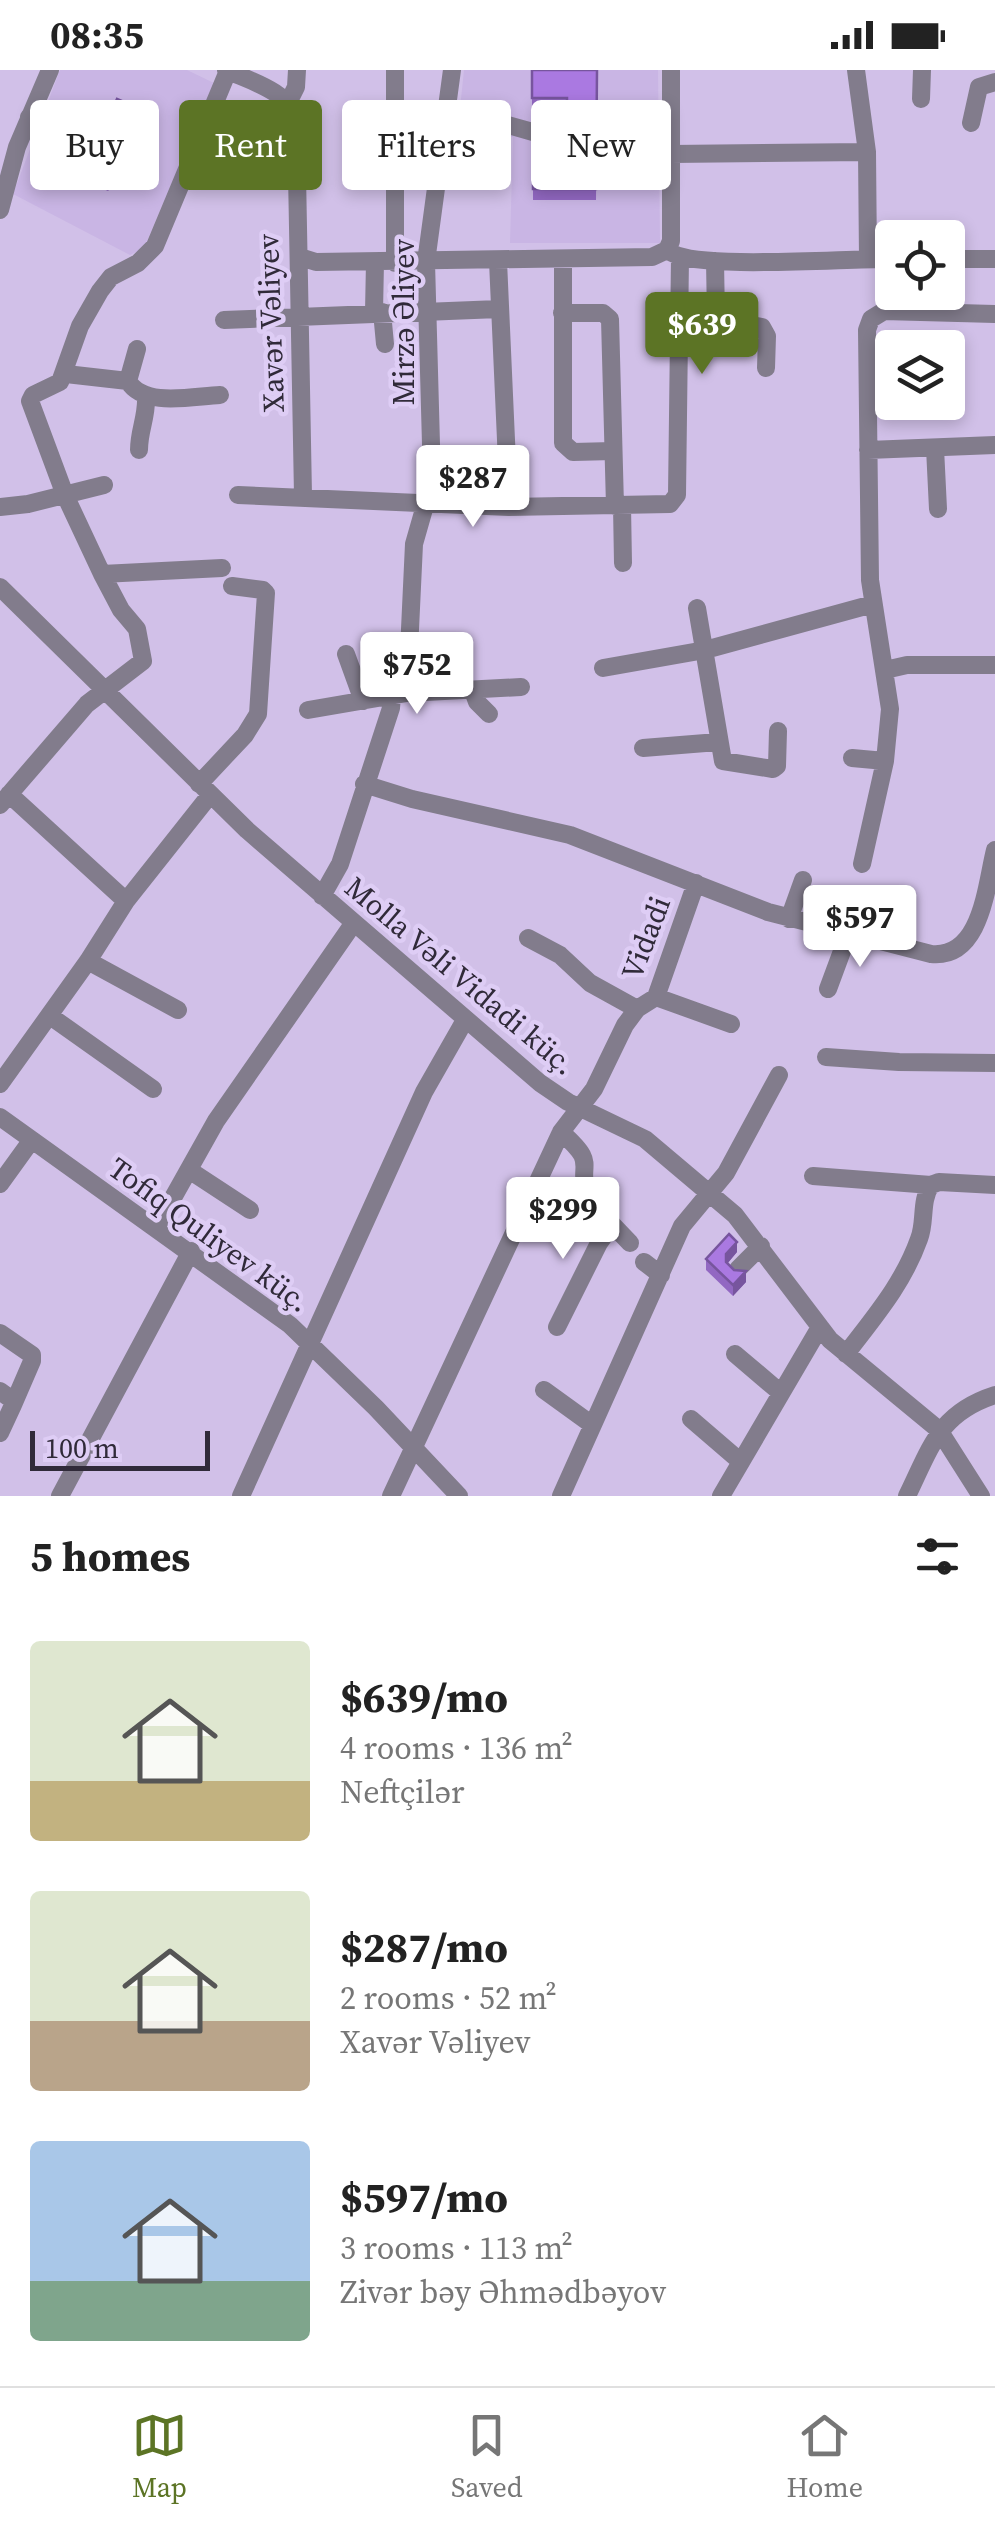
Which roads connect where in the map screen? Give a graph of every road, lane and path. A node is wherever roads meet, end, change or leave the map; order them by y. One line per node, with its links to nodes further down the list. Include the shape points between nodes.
1 (50, 70): 15 (street)
2 (227, 70): 10 (street); 45 (street, via 155,246 100,290 80,326)
3 (297, 70): 11 (street)
4 (395, 70): 33 (street)
5 (452, 70): 12 (street, Mirzə Əliyev)
6 (671, 70): 13 (street)
7 (856, 70): 17 (street)
8 (922, 70): 14 (street)
9 (995, 82): 16 (street, via 978,86)
10 (282, 100)
11 (290, 100)
12 (449, 100)
13 (671, 100)
14 (921, 100)
15 (28, 117): 22 (street)
16 (972, 123)
17 (867, 152): 18 (street); 25 (street)
18 (671, 154)
19 (296, 190): 24 (street, Xavər Vəliyev)
20 (436, 190): 34 (street, Mirzə Əliyev)
21 (671, 190): 23 (street)
22 (0, 210)
23 (674, 254): 27 (street); 31 (street); 59 (street, via 677,496 670,504)
24 (300, 257): 32 (street); 40 (street, Xavər Vəliyev)
25 (868, 258): 26 (street); 31 (street)
26 (875, 258)
27 (563, 259): 30 (street); 38 (street)
28 (995, 259): 29 (street)
29 (965, 260)
30 (498, 261): 34 (street); 35 (street)
31 (715, 261): 44 (street, via 716,318 762,327 768,336)
32 (376, 262): 33 (street); 37 (street)
33 (396, 262): 34 (street)
34 (426, 262): 36 (street, Mirzə Əliyev)
35 (500, 309): 36 (street); 61 (street)
36 (429, 311): 37 (street); 58 (street, Mirzə Əliyev, via 432,481)
37 (378, 312): 40 (street); 42 (street)
38 (562, 314): 53 (street, via 603,313 610,319); 53 (street, via 562,444 573,452)
39 (995, 314): 52 (street, via 884,311 871,318)
40 (300, 315): 41 (street); 57 (street, Xavər Vəliyev)
41 (224, 320)
42 (385, 344)
43 (137, 349): 46 (street)
44 (766, 368)
45 (66, 374): 46 (street); 56 (street, via 30,401)
46 (128, 381): 48 (street)
47 (220, 396): 48 (street)
48 (146, 397): 51 (street)
49 (995, 445): 50 (street)
50 (935, 448): 52 (street); 62 (street)
51 (139, 450)
52 (868, 450): 68 (street)
53 (613, 451): 59 (street)
54 (104, 485): 56 (street)
55 (238, 494): 57 (street)
56 (65, 495): 60 (street); 65 (street)
57 (303, 496): 58 (street)
58 (425, 503): 61 (street); 78 (street, Mirzə Əliyev, via 416,530)
59 (618, 506): 61 (street); 63 (street)
60 (0, 507)
61 (509, 508)
62 (938, 510)
63 (623, 563)
64 (222, 568): 65 (street)
65 (102, 574): 76 (street, via 137,629 144,653 139,667)
66 (232, 586): 88 (street, via 266,593 258,714)
67 (0, 587): 76 (street, Molla Vəli Vidadi küç.)
68 (872, 604): 70 (street); 74 (street)
69 (697, 608): 70 (street)
70 (705, 650): 73 (street); 83 (street)
71 (346, 654): 79 (street)
72 (995, 665): 74 (street)
73 (602, 668)
74 (884, 670): 86 (street, via 890,709)
75 (521, 687): 77 (street)
76 (105, 688): 88 (street, Molla Vəli Vidadi küç.); 89 (street)
77 (472, 691): 78 (street); 81 (street)
78 (400, 694): 79 (street); 87 (street, Mirzə Əliyev)
79 (363, 701): 80 (street)
80 (308, 710)
81 (488, 714)
82 (778, 731): 83 (street, via 779,761 772,769 728,764)
83 (718, 742): 84 (street)
84 (643, 748)
85 (852, 758): 86 (street)
86 (885, 761): 91 (street)
87 (364, 784): 93 (street, via 570,836); 94 (street, Mirzə Əliyev, via 340,864)
88 (205, 789): 94 (street, Molla Vəli Vidadi küç.); 95 (street)
89 (4, 799): 95 (street)
90 (995, 850): 98 (street, via 976,924 952,952 932,954)
91 (862, 864)
92 (804, 880): 96 (street)
93 (696, 883): 96 (street); 102 (street, Vidadi)
94 (322, 896): 97 (street, Molla Vəli Vidadi küç.)
95 (126, 900): 100 (street)
96 (789, 919): 98 (street)
97 (353, 924): 106 (street, Molla Vəli Vidadi küç.); 117 (street)
98 (848, 935): 101 (street)
99 (528, 938): 103 (street)
100 (88, 961): 104 (street); 105 (street)
101 (828, 989)
102 (656, 997): 103 (street, Vidadi); 107 (street)
103 (637, 1009): 113 (street, Vidadi)
104 (178, 1010)
105 (50, 1016): 111 (street); 112 (street)
106 (466, 1020): 113 (street, Molla Vəli Vidadi küç.); 135 (street, via 424,1092)
107 (731, 1024)
108 (826, 1056): 109 (street)
109 (995, 1062)
110 (779, 1075): 122 (street)
111 (0, 1084)
112 (153, 1089)
113 (580, 1108): 115 (street, Vidadi); 122 (street, Molla Vəli Vidadi küç., via 645,1139)
114 (0, 1117): 116 (street, Tofiq Quliyev küç.)
115 (561, 1132): 124 (street, via 581,1150 587,1198); 146 (street, Vidadi)
116 (31, 1141): 119 (street); 125 (street, Tofiq Quliyev küç.)
117 (189, 1170): 123 (street); 125 (street)
118 (813, 1176): 120 (street)
119 (0, 1184)
120 (931, 1185): 121 (street); 137 (street, via 908,1269)
121 (995, 1185)
122 (710, 1191): 127 (street, Molla Vəli Vidadi küç.); 131 (street, via 682,1226)
123 (250, 1210)
124 (612, 1226): 126 (street); 132 (street)
125 (156, 1228): 128 (street, Tofiq Quliyev küç.)
126 (630, 1243)
127 (760, 1246): 130 (street); 133 (street, Molla Vəli Vidadi küç.)
128 (191, 1252): 135 (street, Tofiq Quliyev küç.); 148 (street)
129 (644, 1262): 131 (street)
130 (738, 1268)
131 (661, 1275): 143 (street)
132 (557, 1326)
133 (820, 1327): 137 (street, Molla Vəli Vidadi küç.); 139 (street)
134 (0, 1332): 141 (street, via 32,1355)
135 (309, 1346): 146 (street, Tofiq Quliyev küç.); 149 (street)
136 (735, 1354): 139 (street)
137 (846, 1354): 144 (street, Molla Vəli Vidadi küç.)
138 (544, 1390): 143 (street)
139 (781, 1393): 147 (street)
140 (995, 1395): 144 (street, via 958,1412)
141 (6, 1398): 145 (street)
142 (691, 1420): 147 (street)
143 (592, 1424): 152 (street)
144 (939, 1430): 154 (street); 155 (street, Molla Vəli Vidadi küç.)
145 (0, 1433)
146 (412, 1448): 150 (street, Vidadi); 151 (street, Tofiq Quliyev küç.)
147 (740, 1462): 153 (street)
148 (60, 1496)
149 (241, 1496)
150 (391, 1496)
151 (459, 1496)
152 (561, 1496)
153 (721, 1496)
154 (907, 1496)
155 (981, 1496)

